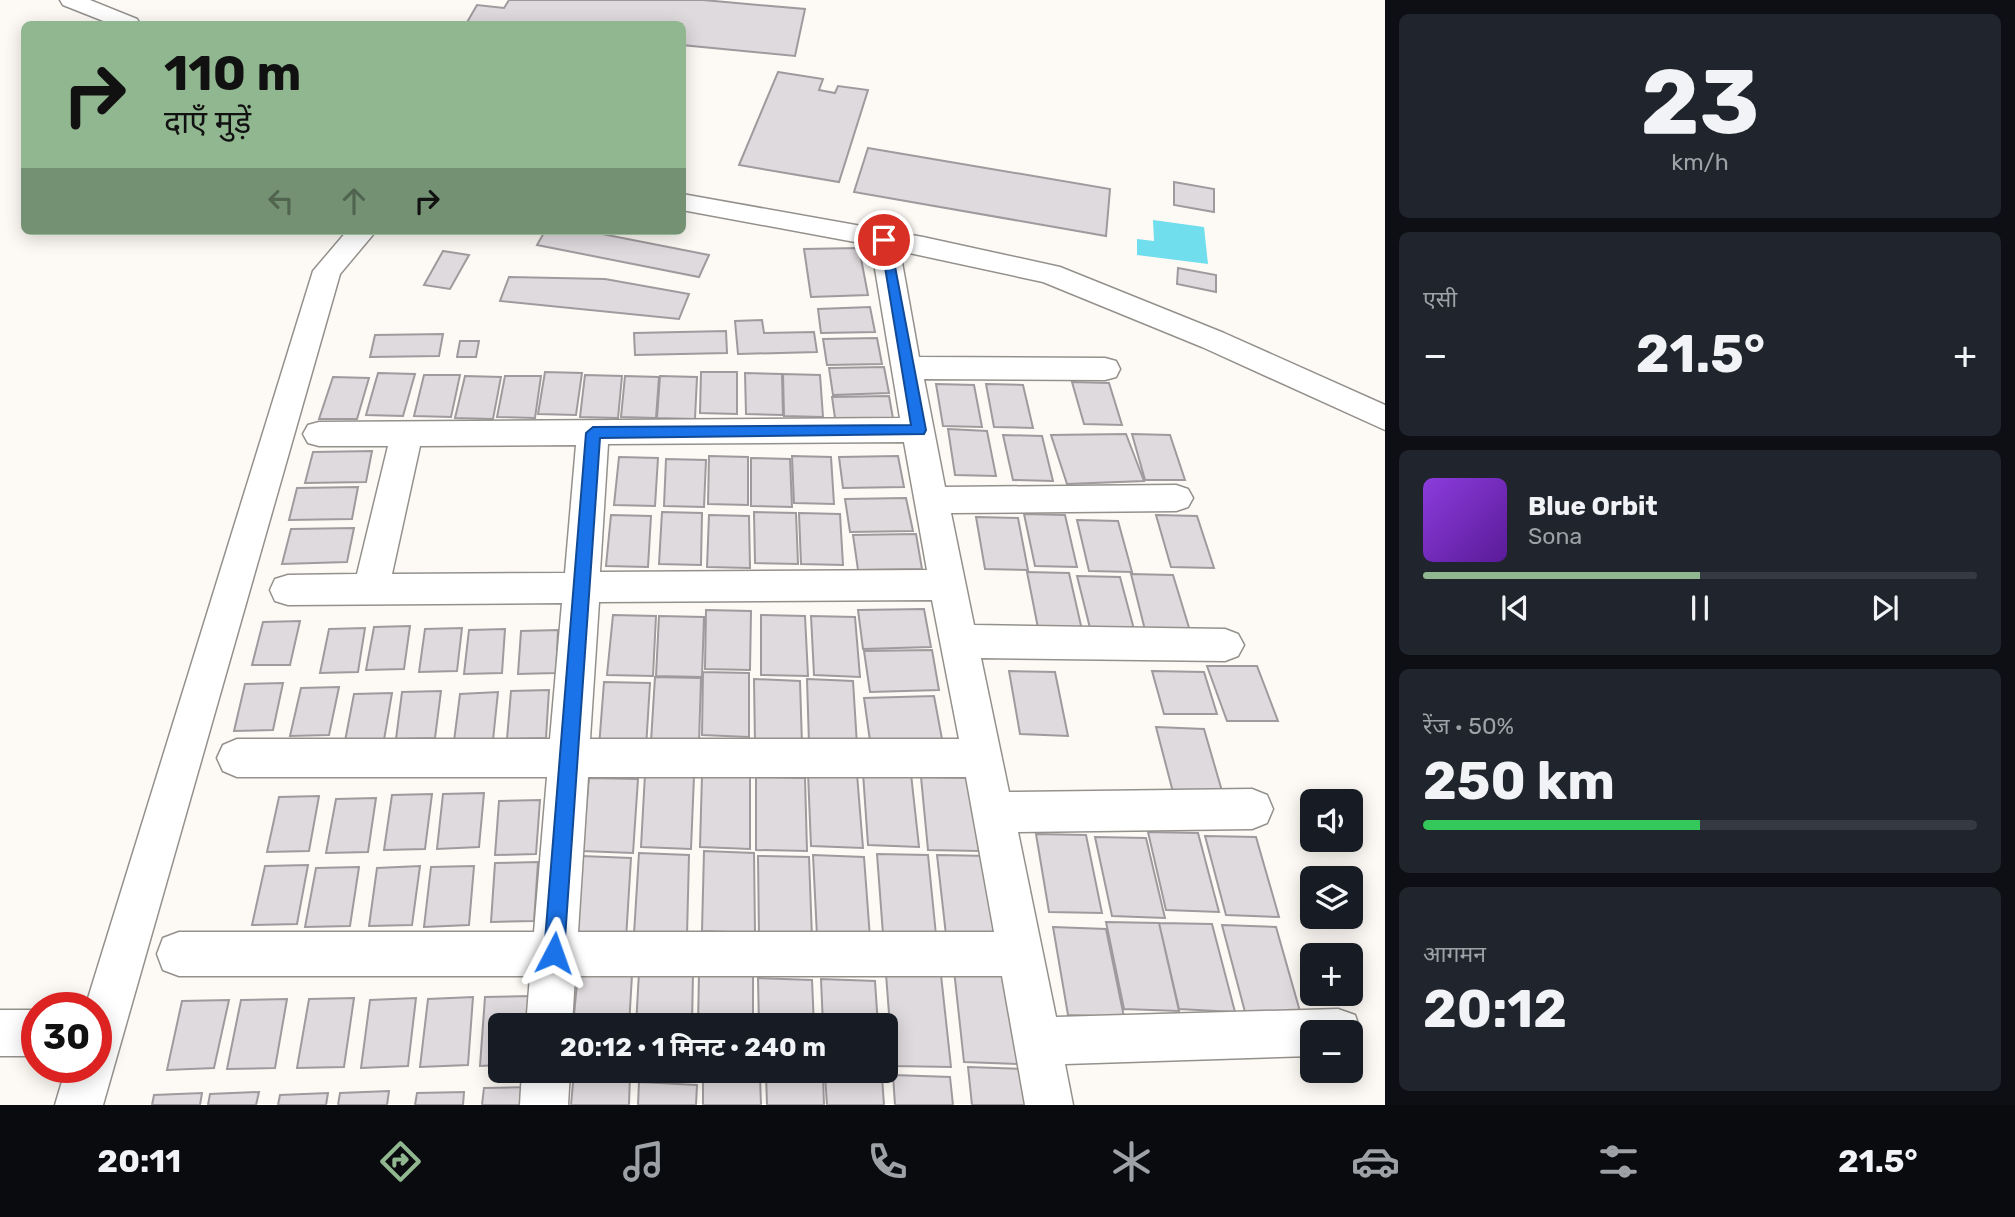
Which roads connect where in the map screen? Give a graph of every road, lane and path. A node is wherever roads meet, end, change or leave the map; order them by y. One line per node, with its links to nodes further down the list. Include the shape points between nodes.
1 (71, 0): 2 (street)
2 (122, 21)
3 (686, 203): 5 (street)
4 (358, 235): 29 (street, via 327,271)
5 (884, 240): 6 (street); 8 (street, via 1050,274 1213,340)
6 (907, 368): 7 (street); 9 (street)
7 (1105, 369)
8 (1385, 418)
9 (919, 430): 10 (street); 14 (street)
10 (593, 433): 12 (street); 16 (street)
11 (319, 434): 12 (street)
12 (407, 434): 17 (street)
13 (1176, 498): 14 (street)
14 (932, 500): 15 (street)
15 (947, 584): 16 (street); 19 (street)
16 (580, 587): 17 (street); 23 (street)
17 (371, 589): 18 (street)
18 (288, 590)
19 (957, 641): 20 (street); 22 (street)
20 (1225, 645)
21 (237, 758): 23 (street)
22 (982, 758): 23 (street); 25 (street)
23 (568, 760): 26 (street)
24 (1252, 809): 25 (street)
25 (994, 812): 28 (street)
26 (554, 953): 27 (street); 28 (street); 30 (street)
27 (179, 954)
28 (1020, 954): 34 (street)
29 (112, 992)
30 (550, 1013)
31 (0, 1033): 33 (street)
32 (1300, 1033): 34 (street)
33 (21, 1034)
34 (1037, 1041): 39 (street)
35 (85, 1083): 37 (street)
36 (546, 1083): 38 (street)
37 (79, 1105)
38 (544, 1105)
39 (1049, 1105)

